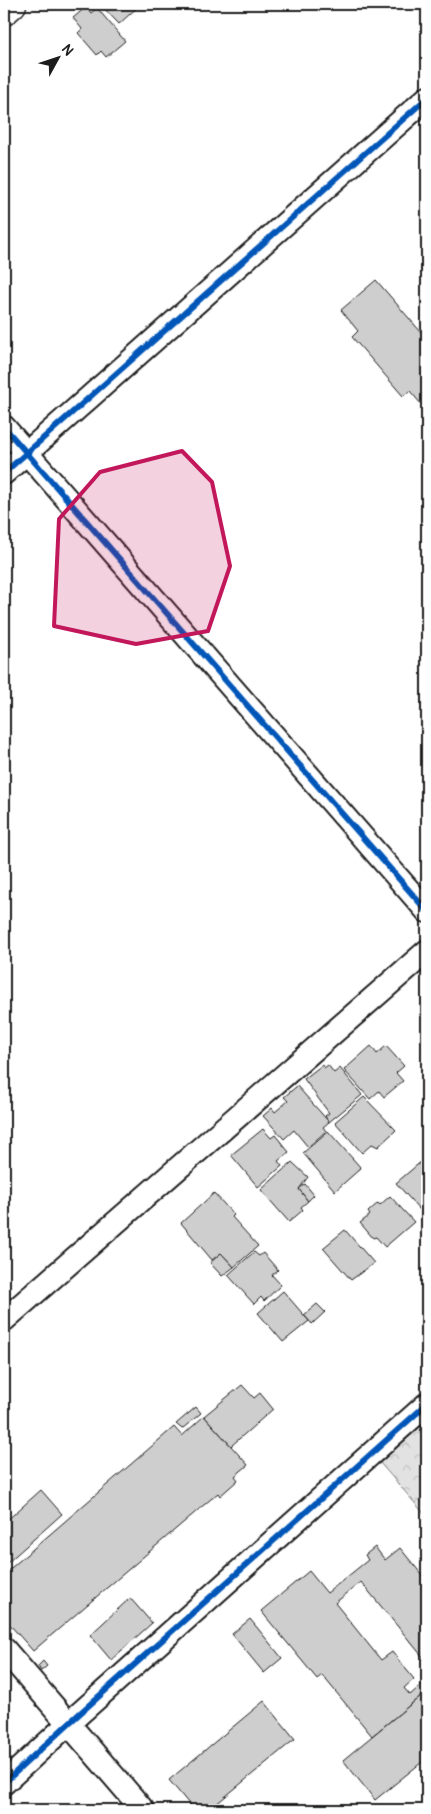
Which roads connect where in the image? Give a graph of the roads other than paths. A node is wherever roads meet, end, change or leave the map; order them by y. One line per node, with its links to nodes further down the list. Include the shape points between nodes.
1 (12, 4): 2 (street)
2 (4, 11)
3 (427, 98): 5 (street)
4 (4, 427): 5 (street)
5 (27, 453): 6 (street); 7 (street)
6 (4, 473)
7 (427, 912)
8 (427, 951): 9 (street)
9 (4, 1320)
10 (427, 1404): 12 (street)
11 (4, 1649): 12 (street)
12 (69, 1723): 13 (street); 14 (street)
13 (4, 1783)
14 (143, 1810)

